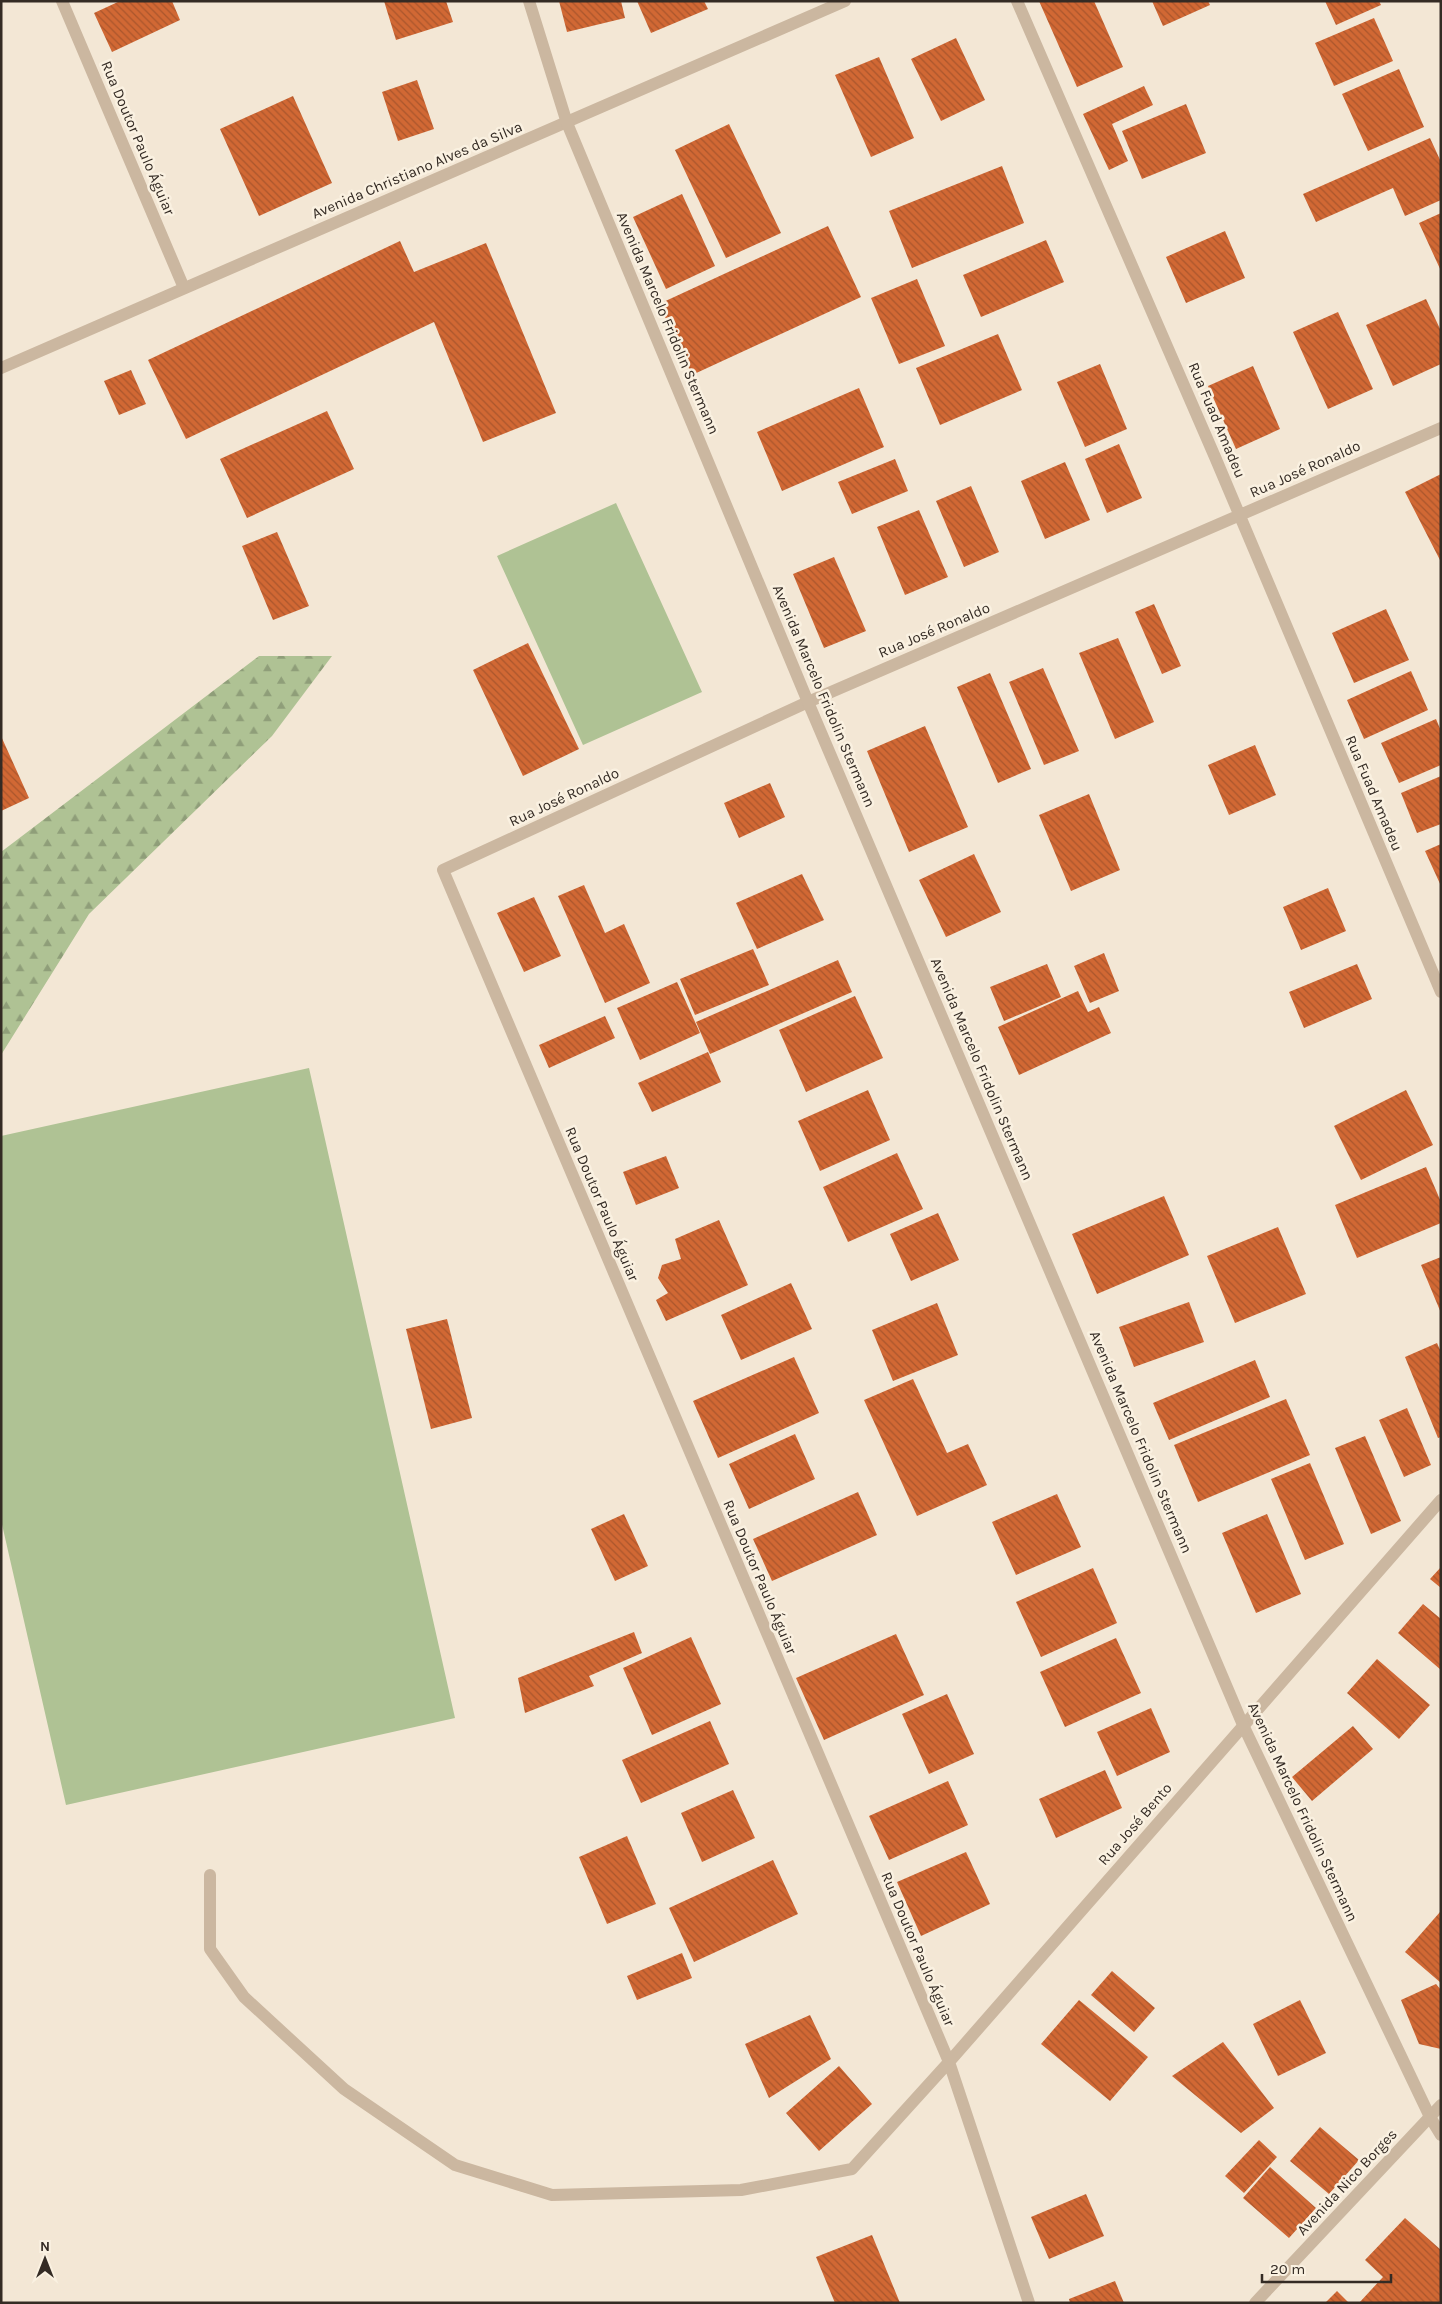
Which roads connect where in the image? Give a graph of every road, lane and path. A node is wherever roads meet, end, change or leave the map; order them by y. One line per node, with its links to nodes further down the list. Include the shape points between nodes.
1 (62, 1): 6 (street, Rua Doutor Paulo Águiar)
2 (529, 1): 5 (street, Avenida Marcelo Fridolin Stermann)
3 (844, 1): 5 (street, Avenida Christiano Alves da Silva)
4 (1018, 1): 9 (street, Rua Fuad Amadeu)
5 (568, 123): 6 (street, Avenida Christiano Alves da Silva); 10 (street, Avenida Marcelo Fridolin Stermann)
6 (184, 288): 7 (street, Avenida Christiano Alves da Silva)
7 (1, 368)
8 (1441, 428): 9 (street, Rua José Ronaldo)
9 (1239, 516): 10 (street, Rua José Ronaldo); 12 (street, Rua Fuad Amadeu)
10 (808, 702): 11 (street, Rua José Ronaldo); 14 (street, Avenida Marcelo Fridolin Stermann)
11 (443, 870): 16 (street, Rua Doutor Paulo Águiar)
12 (1441, 992)
13 (1441, 1500): 14 (street, Rua José Bento)
14 (1243, 1725): 16 (street, Rua José Bento); 18 (street, Avenida Marcelo Fridolin Stermann)
15 (210, 1874): 16 (street, Rua José Bento, via 210,1949 244,1997 344,2089 455,2165 552,2195 741,2190 852,2169)
16 (948, 2062): 20 (street, Rua Doutor Paulo Águiar)
17 (1441, 2105): 18 (street, Avenida Nico Borges)
18 (1430, 2117): 19 (street, Avenida Marcelo Fridolin Stermann); 21 (street, Avenida Nico Borges)
19 (1441, 2135)
20 (1029, 2303)
21 (1255, 2303)

